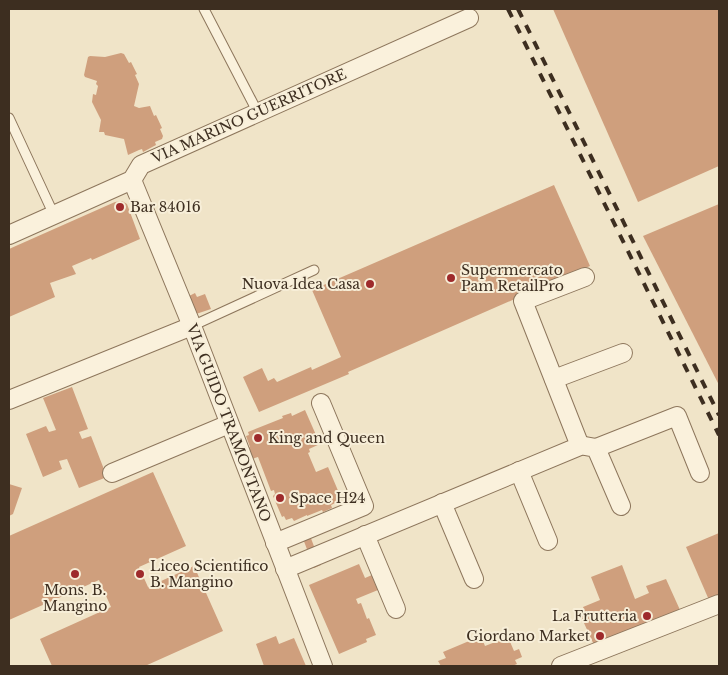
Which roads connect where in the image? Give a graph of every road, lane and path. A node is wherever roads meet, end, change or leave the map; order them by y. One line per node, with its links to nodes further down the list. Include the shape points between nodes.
1 (204, 9): 3 (lane)
2 (469, 18): 3 (street, VIA MARINO GUERRITORE)
3 (258, 113): 5 (street, VIA MARINO GUERRITORE, via 141,165)
4 (9, 118): 6 (lane)
5 (132, 180): 6 (street, VIA MARINO GUERRITORE); 10 (street, VIA GUIDO TRAMONTANO)
6 (54, 215): 7 (street, VIA MARINO GUERRITORE)
7 (9, 235)
8 (314, 270): 10 (lane)
9 (585, 277): 12 (street, via 523,301)
10 (192, 326): 13 (street); 15 (street, VIA GUIDO TRAMONTANO)
11 (623, 353): 12 (street)
12 (554, 379): 16 (street)
13 (9, 400)
14 (321, 403): 24 (street, via 364,506)
15 (229, 424): 18 (street); 24 (street, VIA GUIDO TRAMONTANO)
16 (588, 447): 17 (street); 19 (street, via 677,416); 21 (street)
17 (519, 471): 20 (street); 23 (street)
18 (112, 473)
19 (700, 473)
20 (442, 503): 22 (street); 26 (street)
21 (621, 506)
22 (365, 535): 25 (street); 28 (street)
23 (548, 541)
24 (275, 543): 25 (street, VIA GUIDO TRAMONTANO)
25 (285, 569): 30 (street, VIA GUIDO TRAMONTANO)
26 (474, 579)
27 (719, 604): 29 (street)
28 (396, 609)
29 (568, 665)
30 (322, 666)

